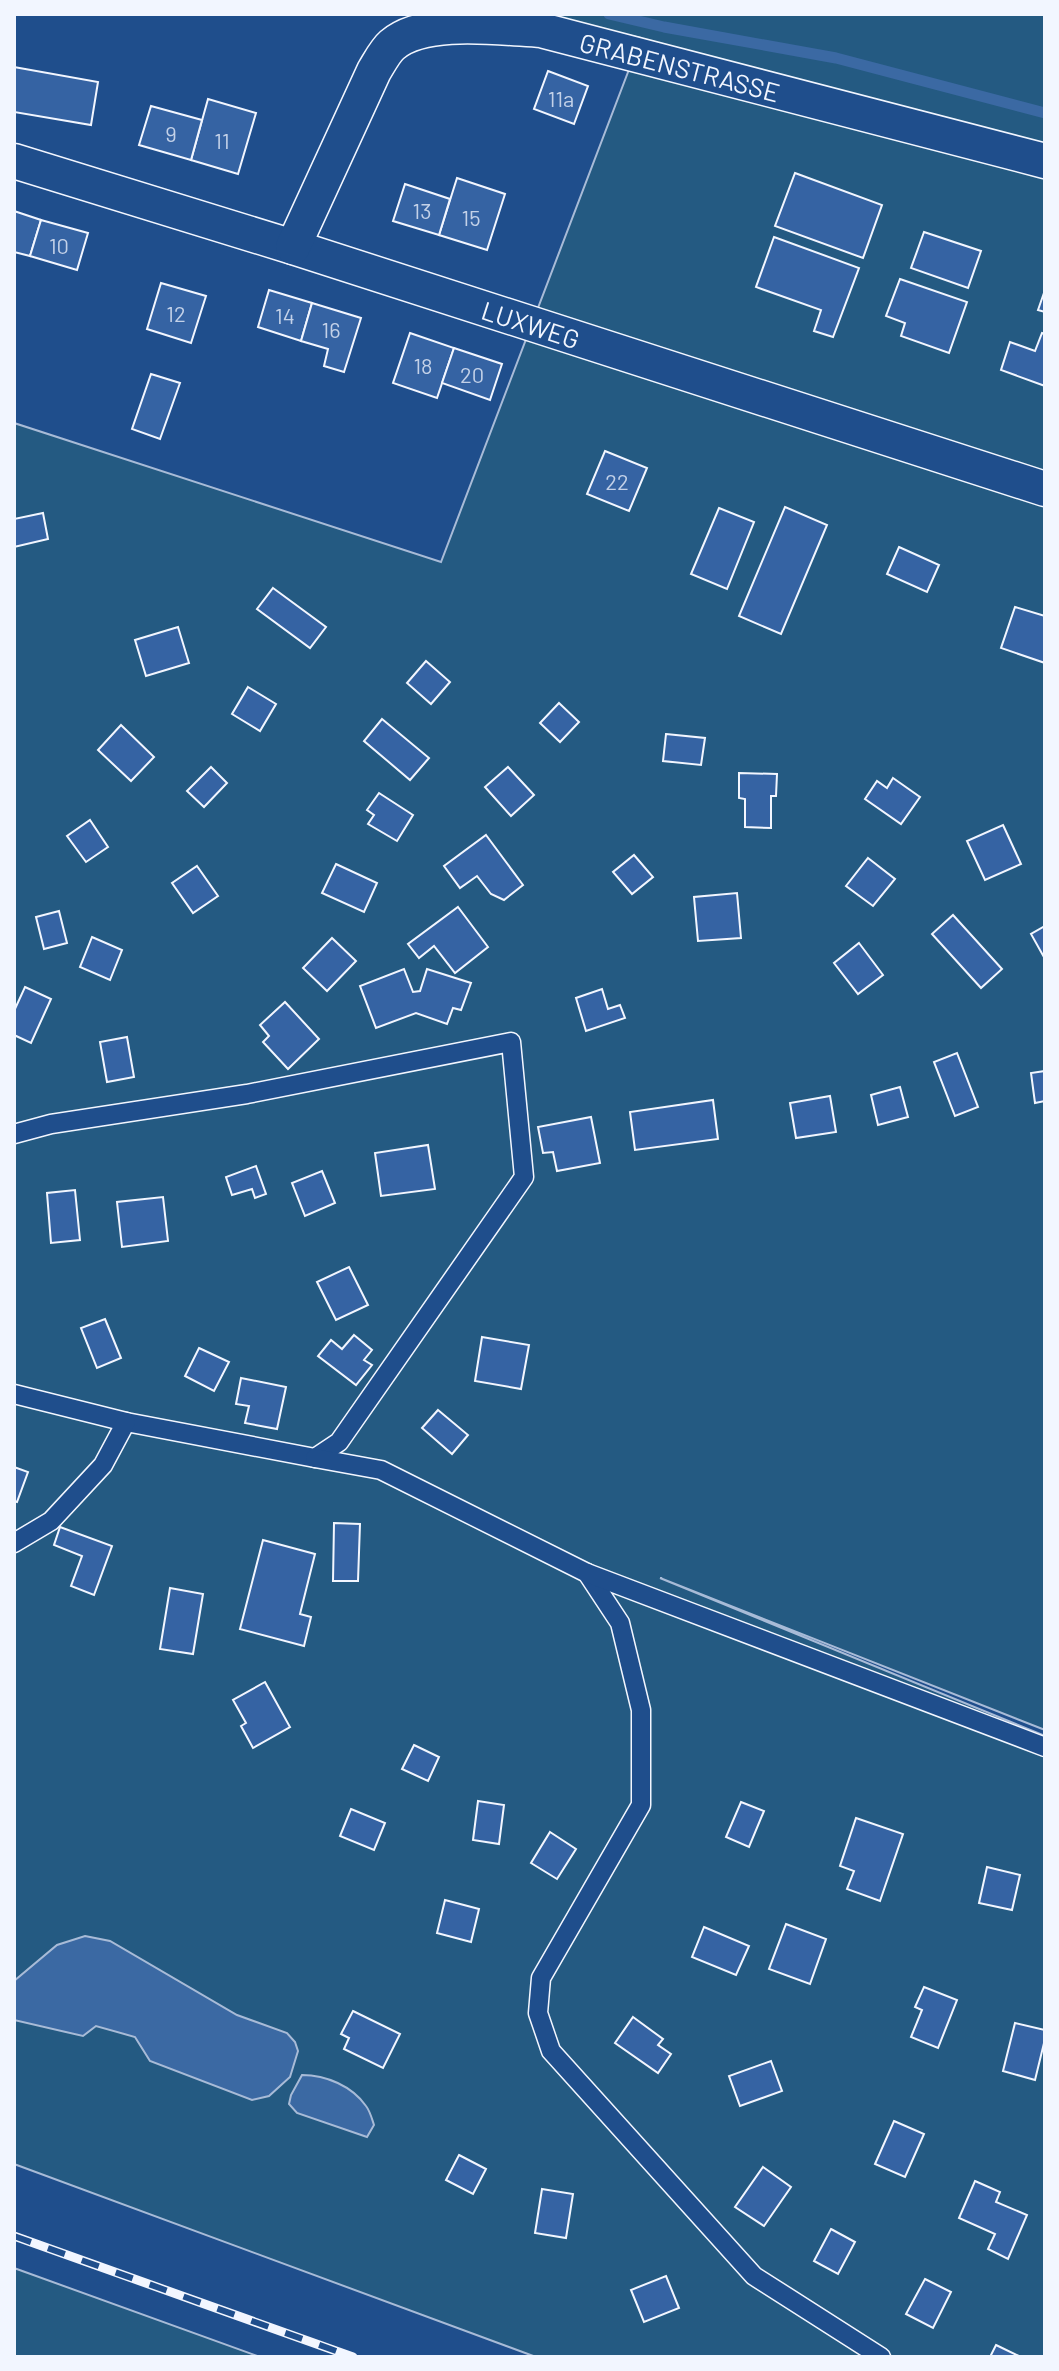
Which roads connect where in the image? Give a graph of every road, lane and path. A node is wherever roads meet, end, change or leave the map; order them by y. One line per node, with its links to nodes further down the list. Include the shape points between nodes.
1 (14, 161): 3 (street, LUXWEG)
2 (1045, 161): 3 (street, GRABENSTRASSE, via 541,30 456,25 392,45 374,71)
3 (293, 247): 4 (street, LUXWEG)
4 (1045, 489)
5 (14, 1134): 8 (lane, via 511,1042 524,1177 339,1442)
6 (14, 1394): 7 (lane)
7 (126, 1422): 8 (lane); 9 (lane, via 103,1465 51,1521)
8 (315, 1458): 10 (lane, via 381,1470)
9 (14, 1543)
10 (587, 1573): 11 (lane); 12 (lane, via 620,1623 638,1696 641,1805 541,1978 538,2013 551,2051 754,2276)
11 (1045, 1747)
12 (881, 2357)

